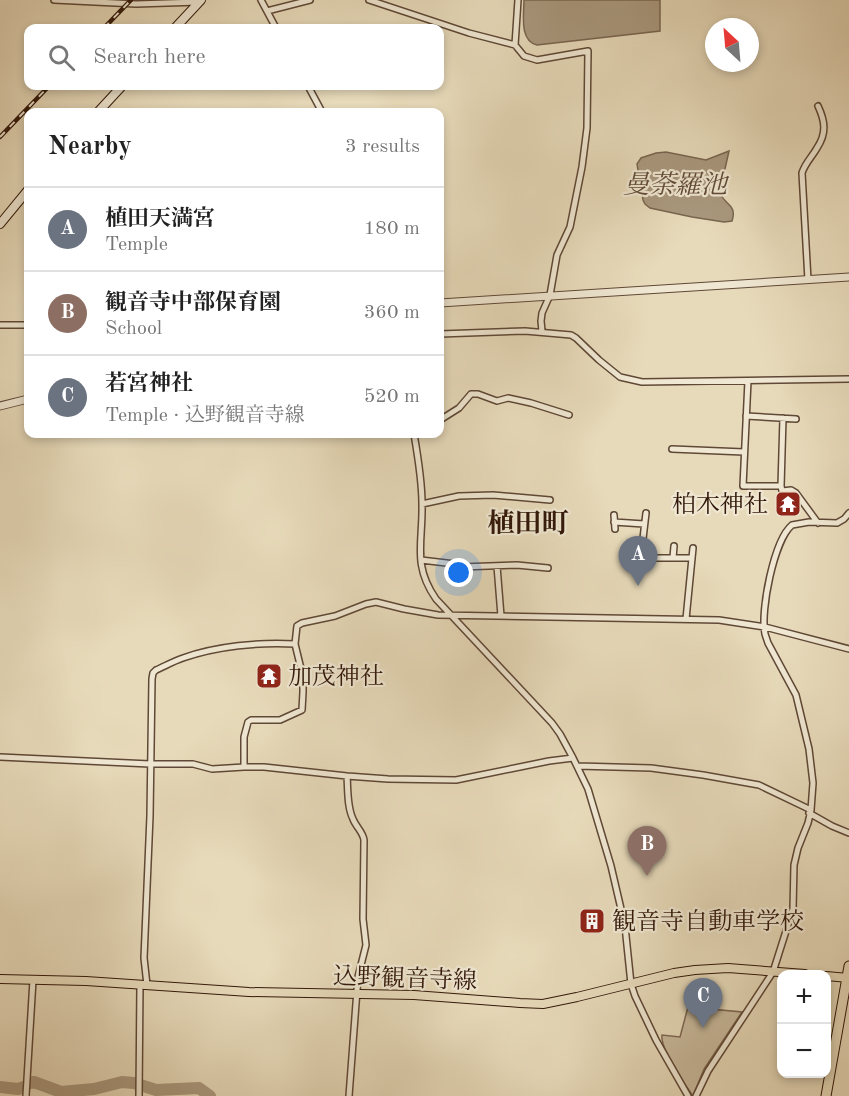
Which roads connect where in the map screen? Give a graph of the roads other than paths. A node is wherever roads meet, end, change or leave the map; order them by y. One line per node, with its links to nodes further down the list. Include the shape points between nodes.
1 (54, 0): 6 (street)
2 (261, 0): 8 (street)
3 (310, 0): 8 (street)
4 (369, 0): 11 (street)
5 (518, 0): 13 (street)
6 (69, 1): 7 (street)
7 (200, 1): 9 (main road)
8 (267, 11): 10 (street)
9 (179, 24)
10 (274, 24)
11 (442, 24)
12 (444, 25): 13 (street)
13 (515, 45): 23 (street, via 524,56 537,60 588,51 582,167)
14 (118, 90): 17 (main road)
15 (310, 90): 18 (street)
16 (818, 106): 22 (street, via 824,119 823,135 802,173)
17 (102, 108)
18 (320, 108)
19 (24, 195): 20 (main road)
20 (0, 224)
21 (849, 277): 22 (street)
22 (808, 280): 23 (street)
23 (550, 295): 24 (street); 27 (street, via 542,312)
24 (444, 303)
25 (0, 325): 26 (street)
26 (24, 325)
27 (542, 331): 28 (street); 30 (street, via 571,335 624,378 642,382)
28 (444, 334)
29 (849, 379): 30 (street)
30 (748, 381): 34 (street)
31 (24, 400): 32 (street)
32 (0, 406)
33 (569, 415): 35 (street, via 508,398 497,401 471,394)
34 (746, 416): 36 (street); 40 (street)
35 (444, 417)
36 (783, 418): 37 (street); 41 (street)
37 (796, 419)
38 (415, 438): 43 (street)
39 (672, 449): 40 (street)
40 (744, 452): 41 (street, via 742,486)
41 (781, 486): 47 (street, via 782,491 796,493)
42 (550, 500): 43 (street, via 459,496)
43 (422, 504): 53 (street)
44 (646, 513): 48 (street)
45 (849, 513): 47 (street, via 837,523)
46 (614, 522): 48 (street)
47 (818, 523): 59 (street, via 792,525 786,531 771,574)
48 (644, 524): 51 (street, via 641,561)
49 (674, 546): 51 (street)
50 (693, 548): 52 (street)
51 (673, 558): 52 (street)
52 (692, 558): 58 (street)
53 (421, 560): 54 (street, via 460,567); 56 (street, via 430,590)
54 (497, 566): 55 (street); 57 (street)
55 (548, 568)
56 (450, 614): 57 (street); 60 (street, via 376,602 302,623 297,626); 63 (street, via 552,723)
57 (501, 616): 58 (street)
58 (686, 619): 59 (street)
59 (765, 627): 61 (street); 68 (street, via 768,643 796,695 812,772)
60 (296, 644): 64 (street, via 230,648 183,658 156,670 152,679); 66 (street, via 303,677 302,710 280,720 248,722)
61 (849, 649)
62 (0, 757): 64 (street)
63 (573, 758): 65 (street); 67 (street, via 456,780)
64 (150, 764): 66 (street, via 193,764 212,769); 78 (street)
65 (578, 766): 68 (street, via 651,768 759,785); 77 (street, via 619,898)
66 (244, 767): 67 (street)
67 (347, 776): 79 (street, via 352,818 364,840 366,945)
68 (810, 811): 69 (street); 71 (street, via 794,865 793,909)
69 (849, 833)
70 (849, 966): 74 (highway)
71 (773, 972): 72 (main road, 込野観音寺線); 77 (main road, 込野観音寺線, via 695,970); 84 (street)
72 (777, 972)
73 (831, 976): 74 (main road)
74 (848, 978): 85 (highway)
75 (0, 979): 76 (main road, 込野観音寺線)
76 (33, 980): 78 (main road, 込野観音寺線); 80 (street)
77 (631, 984): 79 (main road, 込野観音寺線, via 543,1004); 83 (street, via 656,1040)
78 (144, 985): 79 (main road, 込野観音寺線); 81 (street)
79 (356, 994): 82 (street)
80 (26, 1096)
81 (138, 1096)
82 (349, 1096)
83 (688, 1096)
84 (696, 1096)
85 (826, 1096)

